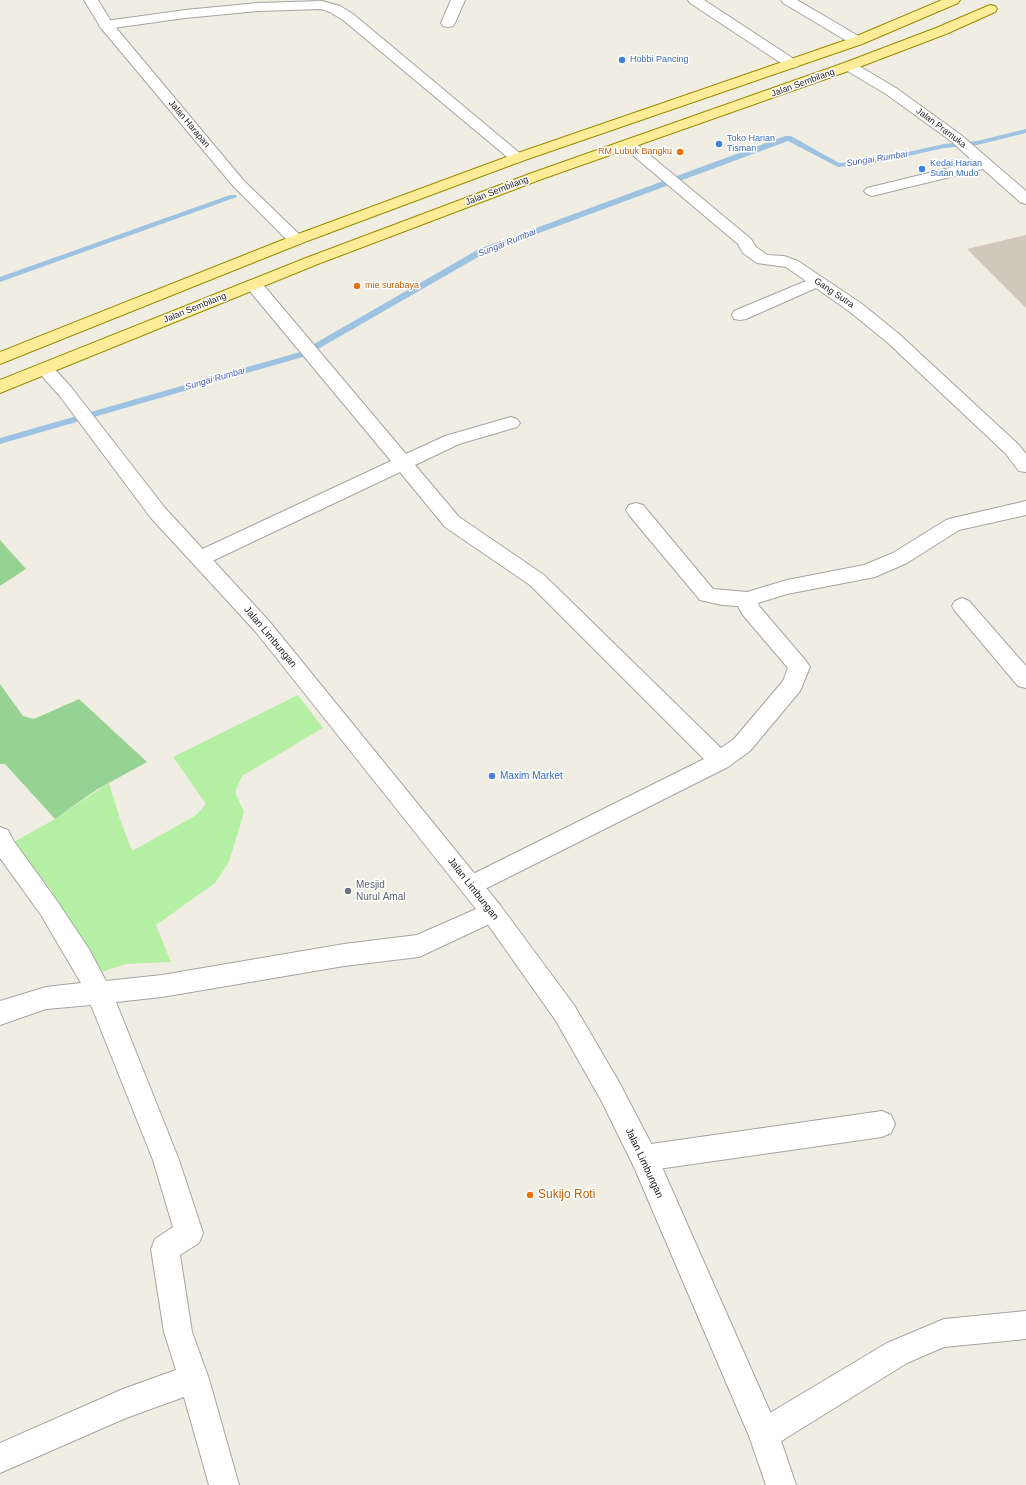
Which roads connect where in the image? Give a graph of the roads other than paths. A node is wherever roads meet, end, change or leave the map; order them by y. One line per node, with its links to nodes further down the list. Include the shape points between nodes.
1 (91, 0): 8 (street, Jalan Harapan)
2 (458, 0): 7 (street)
3 (695, 0): 10 (street)
4 (788, 0): 9 (street)
5 (953, 0): 9 (main road)
6 (985, 4): 11 (main road, Jalan Sembilang, via 941,31)
7 (448, 23)
8 (106, 25): 13 (street, via 258,6 322,5 335,9 348,17); 17 (street, Jalan Harapan, via 239,184)
9 (857, 41): 10 (main road)
10 (792, 64): 13 (main road)
11 (849, 66): 12 (main road, Jalan Sembilang); 14 (street, Jalan Pramuka, via 891,91 956,138)
12 (628, 144): 18 (street, Gang Sutra, via 763,260 792,264); 19 (main road, Jalan Sembilang, via 537,176)
13 (517, 158): 17 (main road)
14 (985, 164): 15 (street); 16 (street, Jalan Pramuka)
15 (872, 191)
16 (1026, 199)
17 (296, 240): 21 (main road)
18 (817, 282): 20 (street); 26 (street, Gang Sutra, via 856,308 893,338 1012,449)
19 (254, 285): 22 (main road, Jalan Sembilang); 25 (street)
20 (740, 315)
21 (0, 358)
22 (45, 369): 23 (main road, Jalan Sembilang); 29 (street, Jalan Limbungan, via 158,513)
23 (0, 387)
24 (511, 423): 25 (street, via 452,440)
25 (402, 463): 29 (street); 33 (street, via 452,522 537,580)
26 (1026, 466)
27 (1026, 508): 30 (street, via 953,525 900,558 868,572 787,587)
28 (636, 510): 30 (street, via 707,595)
29 (201, 558): 35 (street, Jalan Limbungan, via 262,626)
30 (747, 599): 33 (street, via 749,609 799,667 792,685 742,745)
31 (962, 606): 32 (street)
32 (1026, 680)
33 (720, 761): 35 (street)
34 (0, 837): 37 (street, via 4,847 49,908)
35 (471, 886): 36 (street, Jalan Limbungan)
36 (492, 912): 37 (street, via 419,946 344,955 162,986); 40 (street, Jalan Limbungan, via 565,1013 610,1091)
37 (99, 992): 38 (street, via 46,998); 42 (street, via 166,1160 189,1233 165,1249 178,1332)
38 (0, 1013)
39 (882, 1124): 40 (street)
40 (644, 1158): 43 (street, Jalan Limbungan)
41 (1026, 1325): 43 (street, via 944,1333 897,1354)
42 (194, 1379): 44 (street, via 123,1404); 45 (street)
43 (764, 1434): 46 (street, Jalan Limbungan)
44 (0, 1458)
45 (224, 1485)
46 (781, 1485)

